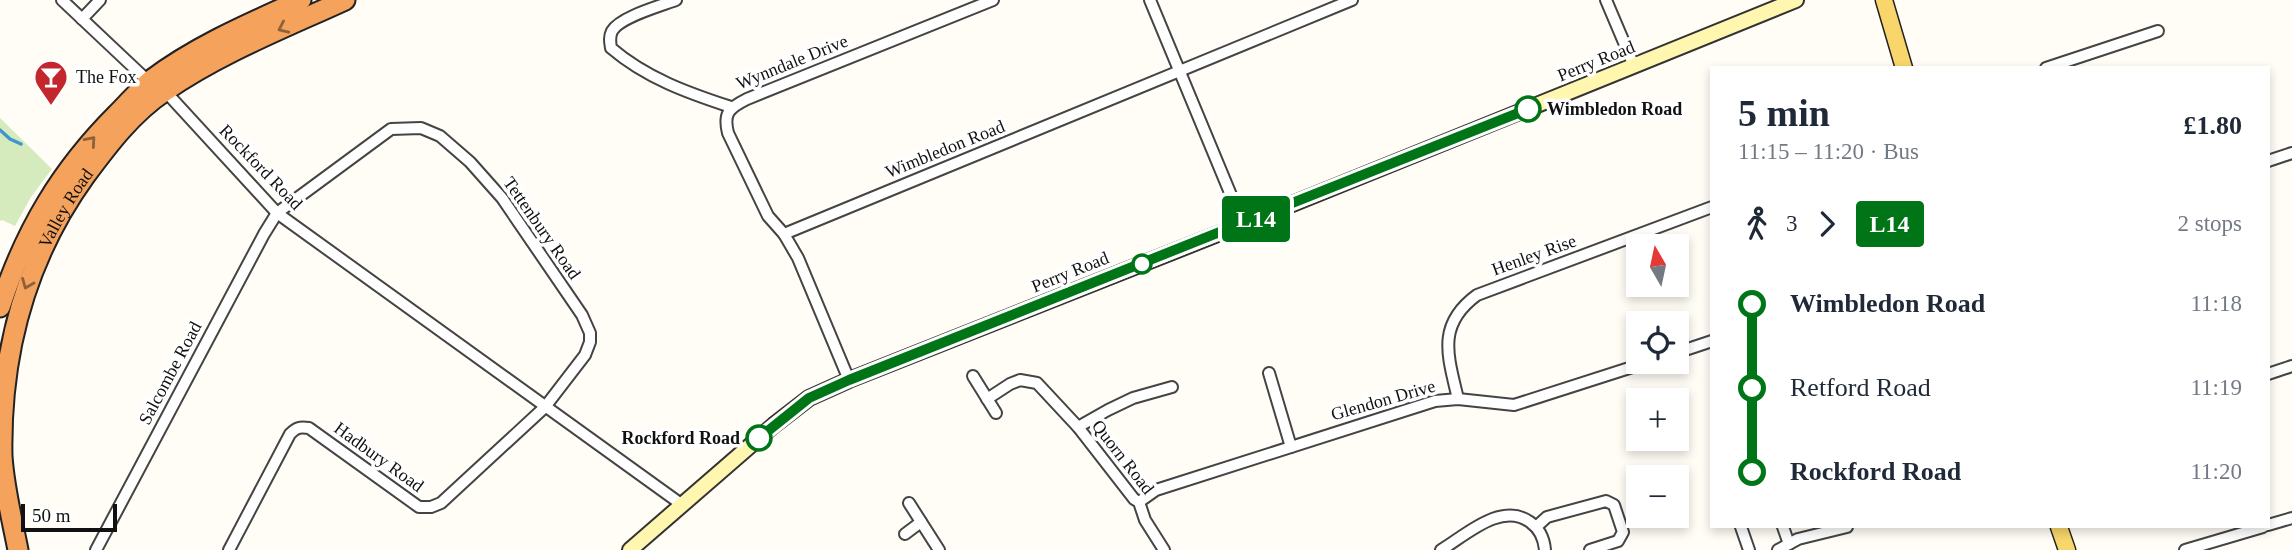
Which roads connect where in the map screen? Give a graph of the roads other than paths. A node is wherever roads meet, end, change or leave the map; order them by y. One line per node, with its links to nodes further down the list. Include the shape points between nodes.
1 (62, 0): 12 (street, Rockford Road)
2 (100, 0): 12 (street)
3 (300, 0): 18 (highway, Valley Road, via 215,41)
4 (345, 0): 18 (highway, Valley Road, one-way to 18)
5 (676, 0): 19 (street, via 621,22 613,29 611,48 653,77)
6 (993, 0): 19 (street, Wynndale Drive)
7 (1150, 0): 17 (street)
8 (1352, 0): 17 (street, Wimbledon Road)
9 (1606, 0): 14 (street)
10 (1796, 0): 14 (street, Perry Road)
11 (1884, 0): 15 (main road)
12 (82, 19): 18 (street, Rockford Road)
13 (2158, 31): 16 (street)
14 (1634, 66): 24 (street, Perry Road)
15 (1903, 66)
16 (2052, 66)
17 (1178, 71): 24 (street); 25 (street, Wimbledon Road)
18 (157, 86): 23 (street, Rockford Road); 26 (highway, Valley Road, one-way to 18, via 22,248 54,189 90,140); 56 (highway, Valley Road, one-way to 56, via 66,203 23,291 2,407 5,483)
19 (731, 107): 25 (street, Wynndale Drive, via 725,120 728,134 768,216)
20 (2292, 153): 21 (street)
21 (2270, 160)
22 (1710, 209): 36 (street, Henley Rise, via 1466,303 1455,314 1449,332 1449,361)
23 (277, 213): 38 (street, Rockford Road); 38 (street, Tettenbury Road, via 391,129 421,128 440,136 502,198 590,333 585,355); 57 (street, Salcombe Road)
24 (1243, 225): 34 (street, Perry Road)
25 (784, 234): 34 (street, Wynndale Drive)
26 (0, 307)
27 (1710, 342): 28 (street)
28 (1689, 349)
29 (2292, 366): 32 (street)
30 (1626, 369): 36 (street, Glendon Drive, via 1514,405)
31 (1269, 373): 41 (street)
32 (2270, 373)
33 (972, 376): 37 (street)
34 (849, 380): 44 (street, Perry Road, via 809,398)
35 (1172, 387): 40 (street, via 1133,398)
36 (1458, 398): 41 (street, Glendon Drive, via 1435,401)
37 (987, 399): 39 (street); 40 (street, Quorn Road, via 1010,384 1028,380 1037,383)
38 (545, 407): 44 (street, Rockford Road); 58 (street, Hadbury Road, via 441,503 425,508 309,428 295,429)
39 (996, 413)
40 (1076, 425): 42 (street, Quorn Road)
41 (1291, 447): 42 (street, Glendon Drive, via 1156,490)
42 (1139, 502): 61 (street, Quorn Road)
43 (909, 503): 46 (street)
44 (681, 504): 59 (street, Perry Road)
45 (2292, 518): 47 (street)
46 (921, 522): 54 (street); 60 (street)
47 (2270, 525)
48 (1536, 527): 62 (street, via 1526,519 1501,516); 63 (street); 64 (street, via 1547,517 1606,501 1614,505 1623,532 1618,541)
49 (1741, 528): 65 (street)
50 (1783, 528): 55 (street)
51 (1843, 528): 55 (street)
52 (2059, 528): 67 (main road)
53 (2259, 528): 68 (street)
54 (905, 534)
55 (1788, 544): 66 (street)
56 (18, 550)
57 (96, 550)
58 (229, 550)
59 (630, 550)
60 (939, 550)
61 (1164, 550)
62 (1441, 550)
63 (1545, 550)
64 (1590, 550)
65 (1749, 550)
66 (1778, 550)
67 (2067, 550)
68 (2185, 550)

